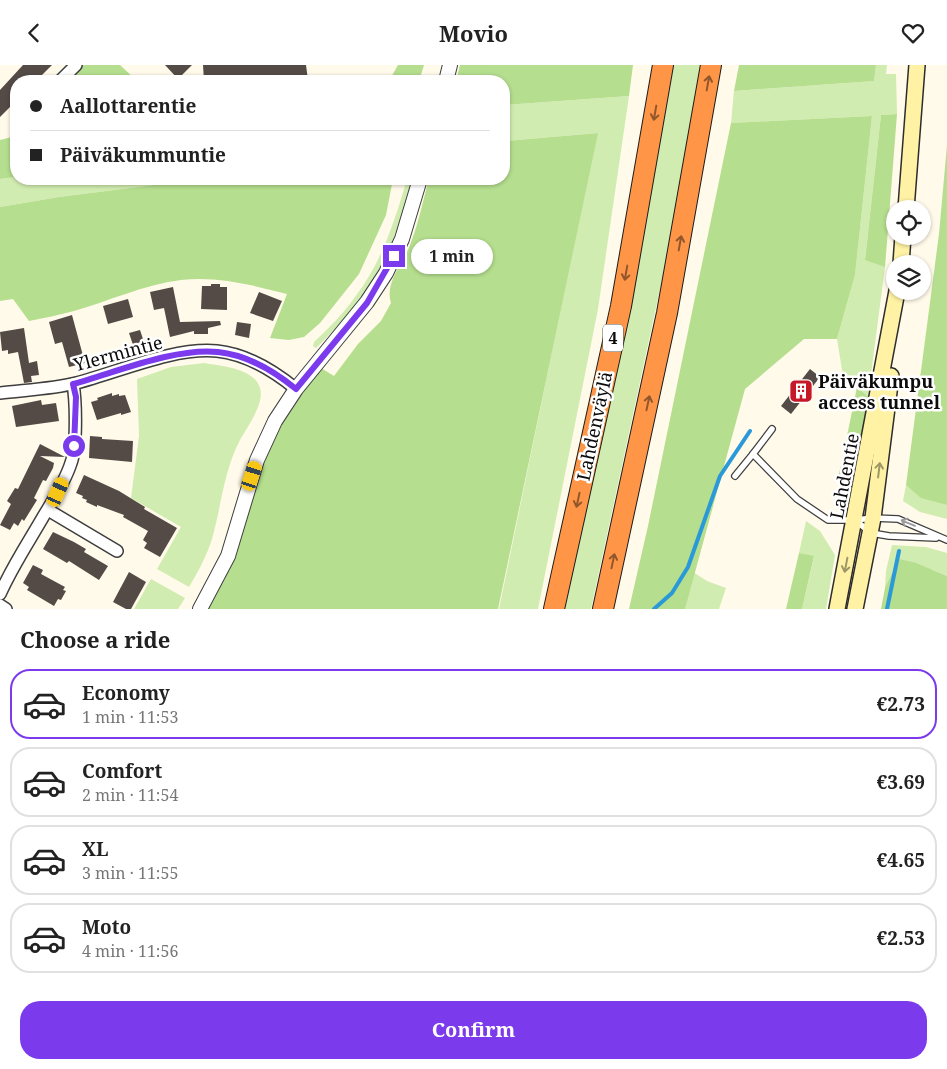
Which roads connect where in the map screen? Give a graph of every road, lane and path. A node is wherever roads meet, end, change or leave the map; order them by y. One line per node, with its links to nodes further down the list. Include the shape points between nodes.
1 (76, 65): 5 (street)
2 (663, 65): 25 (highway, Lahdenväylä / 4, one-way to 25, via 620,306)
3 (711, 65): 26 (highway, one-way to 3, via 667,313)
4 (917, 65): 7 (main road)
5 (66, 75)
6 (418, 185): 11 (street, via 402,239 386,273 367,303)
7 (907, 200)
8 (896, 300): 17 (main road, Lahdentie)
9 (899, 300): 18 (main road, Lahdentie, one-way to 9)
10 (73, 384): 11 (street, Ylermintie, via 183,353 218,351 252,361); 12 (street, Ylermintie); 16 (street, via 76,397 73,457)
11 (296, 389): 24 (street, via 275,421 260,453 228,556)
12 (0, 393)
13 (772, 429): 14 (lane)
14 (753, 453): 15 (lane); 17 (lane, via 797,499 828,521)
15 (735, 477)
16 (48, 509): 20 (street); 21 (street)
17 (855, 520): 18 (lane); 18 (lane); 27 (main road, Lahdentie, one-way to 27)
18 (872, 525): 19 (lane, via 889,537); 19 (lane, one-way to 18, via 898,519); 28 (main road, Lahdentie)
19 (944, 539)
20 (116, 551)
21 (0, 594)
22 (0, 605): 23 (street)
23 (6, 609)
24 (200, 609)
25 (554, 609)
26 (603, 609)
27 (837, 609)
28 (855, 609)

